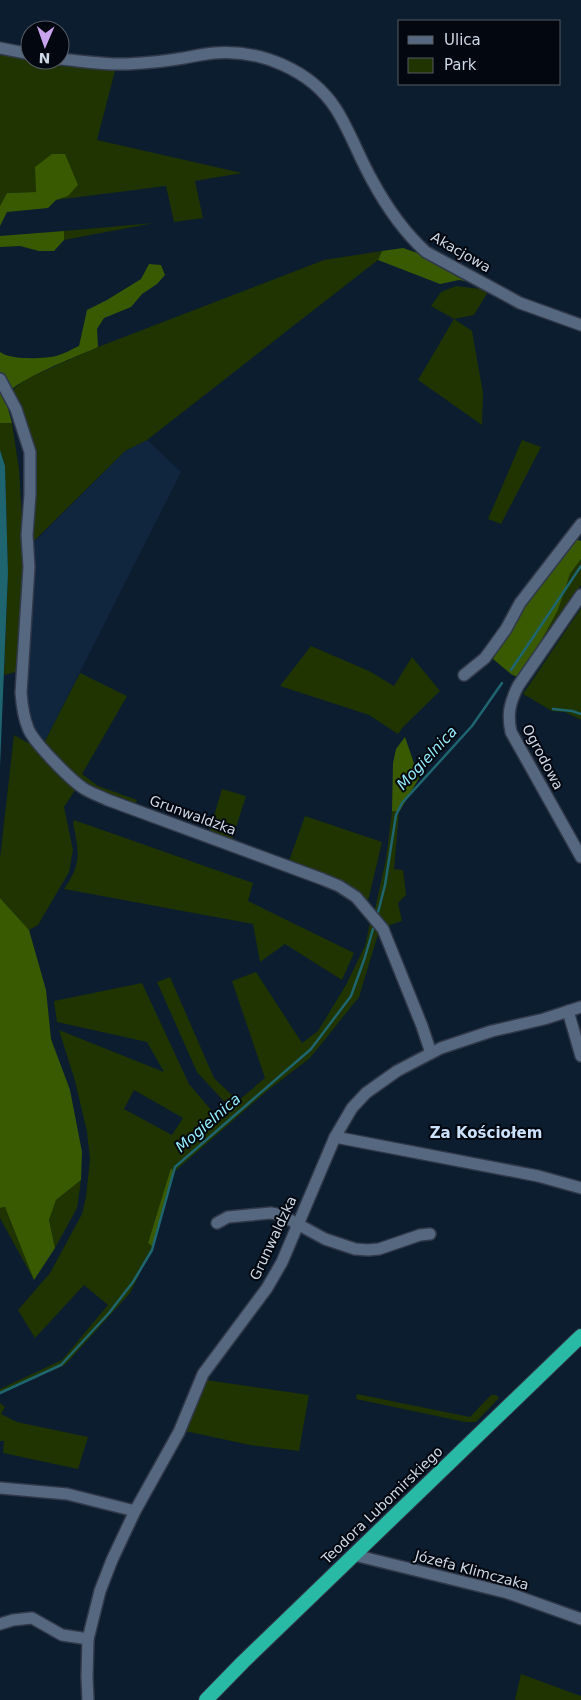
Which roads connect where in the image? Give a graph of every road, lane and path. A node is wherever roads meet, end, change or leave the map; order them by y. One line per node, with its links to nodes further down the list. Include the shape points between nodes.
1 (0, 48): 2 (street)
2 (20, 52)
3 (70, 60): 4 (street, Akacjowa, via 126,64 236,53 259,57 299,73 315,84 336,108 372,180 414,241 426,252 520,303)
4 (581, 325)
5 (0, 379): 12 (street, Grunwaldzka, via 16,409 30,452 26,535 29,567 22,693 28,730 50,758 83,788 322,879 356,896 383,929)
6 (581, 524): 8 (street, via 520,603 485,658)
7 (581, 595): 9 (street, Ogrodowa, via 518,686 509,711 511,732)
8 (464, 675)
9 (581, 857)
10 (581, 1007): 11 (street, Grunwaldzka)
11 (568, 1011): 12 (street, Grunwaldzka, via 492,1031); 13 (street)
12 (432, 1053): 14 (street, Grunwaldzka, via 397,1071 366,1093 352,1108)
13 (581, 1056)
14 (335, 1137): 15 (street, via 538,1176); 17 (street, Grunwaldzka)
15 (581, 1188)
16 (217, 1223): 17 (street, via 228,1217 271,1213)
17 (298, 1224): 18 (street, via 325,1239 368,1250); 21 (street, Grunwaldzka, via 267,1288 203,1374 179,1432)
18 (430, 1234)
19 (581, 1336): 22 (highway, Teodora Lubomirskiego)
20 (0, 1488): 21 (street, via 67,1494)
21 (135, 1511): 25 (street, Grunwaldzka, via 100,1591)
22 (354, 1555): 23 (street, Józefa Klimczaka, via 508,1593); 27 (highway, Teodora Lubomirskiego)
23 (581, 1619)
24 (0, 1624): 25 (street, via 32,1618 62,1635)
25 (88, 1639): 26 (street, Grunwaldzka)
26 (88, 1700)
27 (206, 1700)

